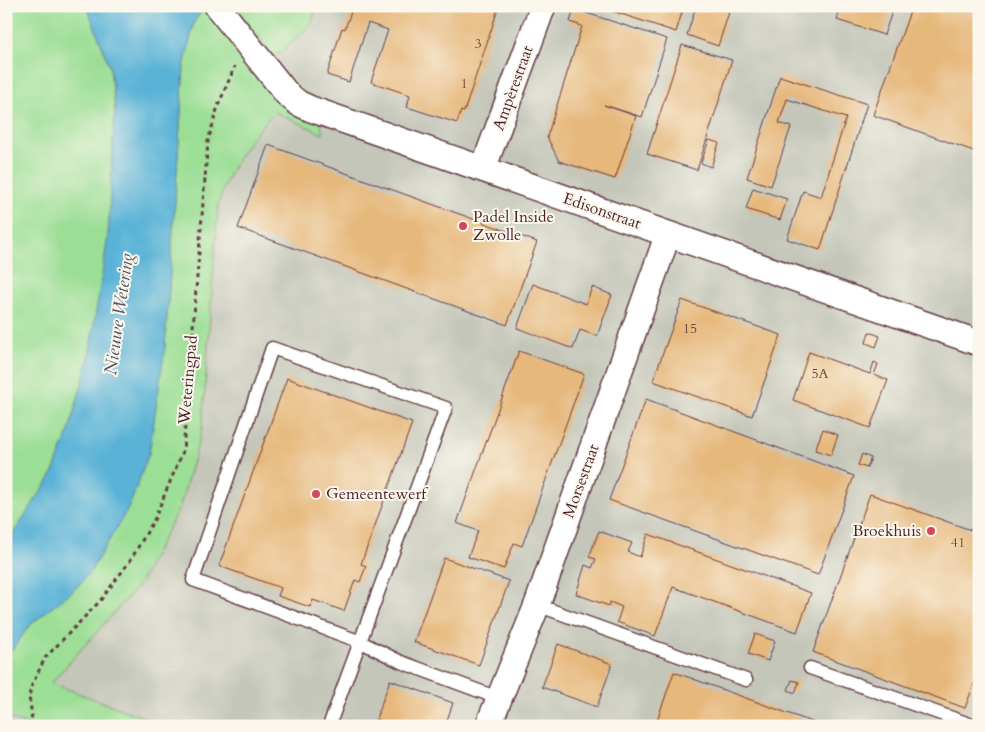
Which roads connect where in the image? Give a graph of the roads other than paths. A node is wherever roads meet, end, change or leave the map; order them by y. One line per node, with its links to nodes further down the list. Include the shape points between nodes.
1 (216, 6): 3 (street, Edisonstraat, via 287,94 298,103)
2 (543, 6): 3 (street, Ampèrestraat)
3 (483, 169): 4 (street, Edisonstraat)
4 (668, 234): 5 (street, Edisonstraat); 6 (street, Morsestraat)
5 (979, 343)
6 (537, 605): 9 (lane); 10 (street, Morsestraat)
7 (361, 642): 7 (lane, via 193,580 272,348 446,408); 10 (lane, via 401,662); 11 (lane)
8 (810, 668): 13 (lane)
9 (746, 680)
10 (498, 698): 12 (street, Morsestraat)
11 (330, 726)
12 (488, 726)
13 (975, 726)

